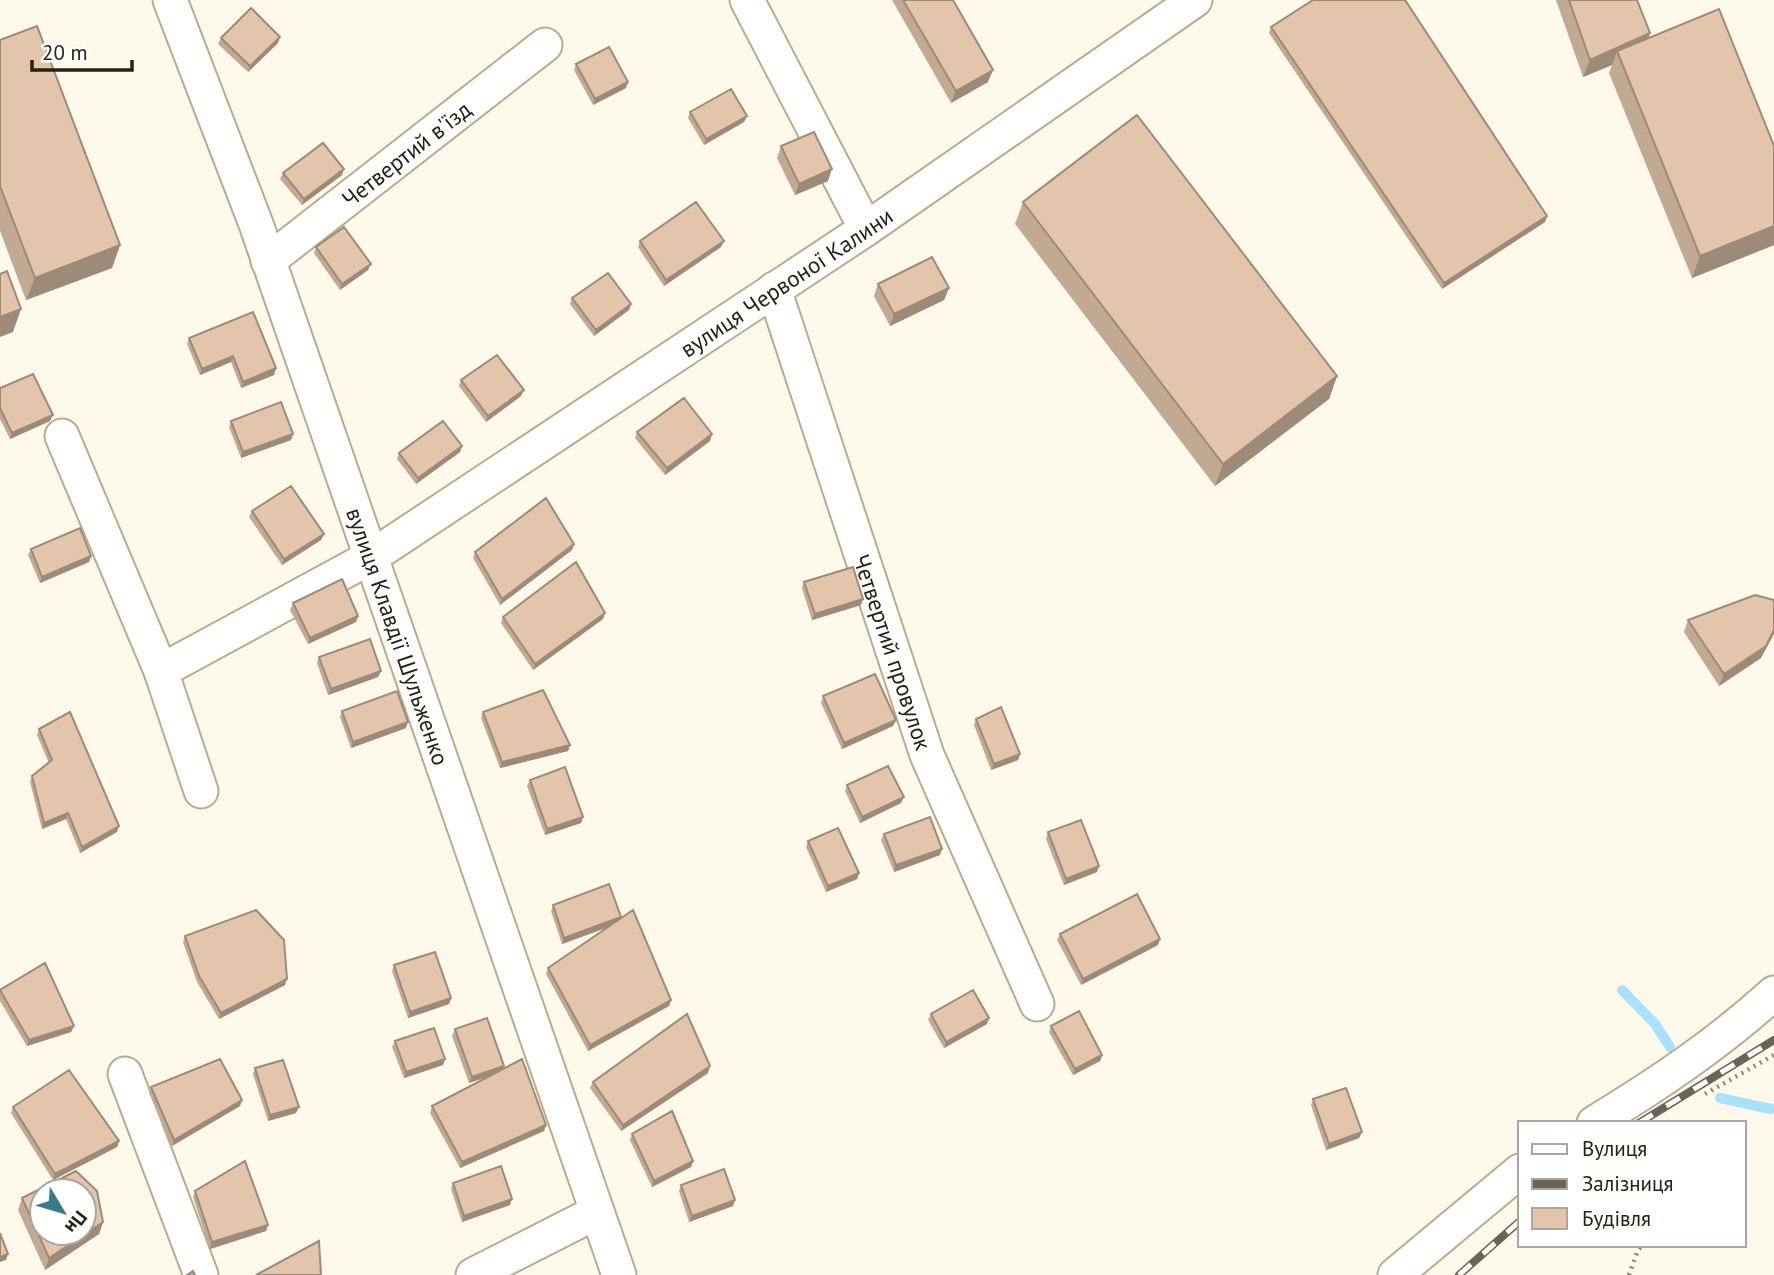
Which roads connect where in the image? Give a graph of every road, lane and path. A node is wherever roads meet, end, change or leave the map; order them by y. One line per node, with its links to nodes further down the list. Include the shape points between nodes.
1 (170, 0): 6 (street, вулиця Клавдії Шульженко)
2 (747, 0): 5 (street)
3 (1195, 0): 5 (street, вулиця Червоної Калини)
4 (545, 45): 6 (street, Четвертий в'їзд)
5 (866, 229): 7 (street, вулиця Червоної Калини)
6 (268, 261): 9 (street, вулиця Клавдії Шульженко)
7 (774, 289): 9 (street, вулиця Червоної Калини); 13 (street, Четвертий провулок, via 927,755)
8 (62, 436): 10 (street)
9 (371, 557): 10 (street, вулиця Червоної Калини); 19 (street, вулиця Клавдії Шульженко)
10 (161, 671): 11 (street)
11 (201, 791)
12 (1774, 993): 17 (street, via 1680,1070)
13 (1037, 1004)
14 (1774, 1055): 16 (path)
15 (125, 1074): 21 (street)
16 (1704, 1094)
17 (1597, 1121)
18 (1518, 1173): 24 (street)
19 (597, 1212): 22 (street); 23 (street, вулиця Клавдії Шульженко)
20 (1641, 1247): 25 (path)
21 (201, 1275)
22 (473, 1275)
23 (619, 1275)
24 (1395, 1275)
25 (1629, 1275)

